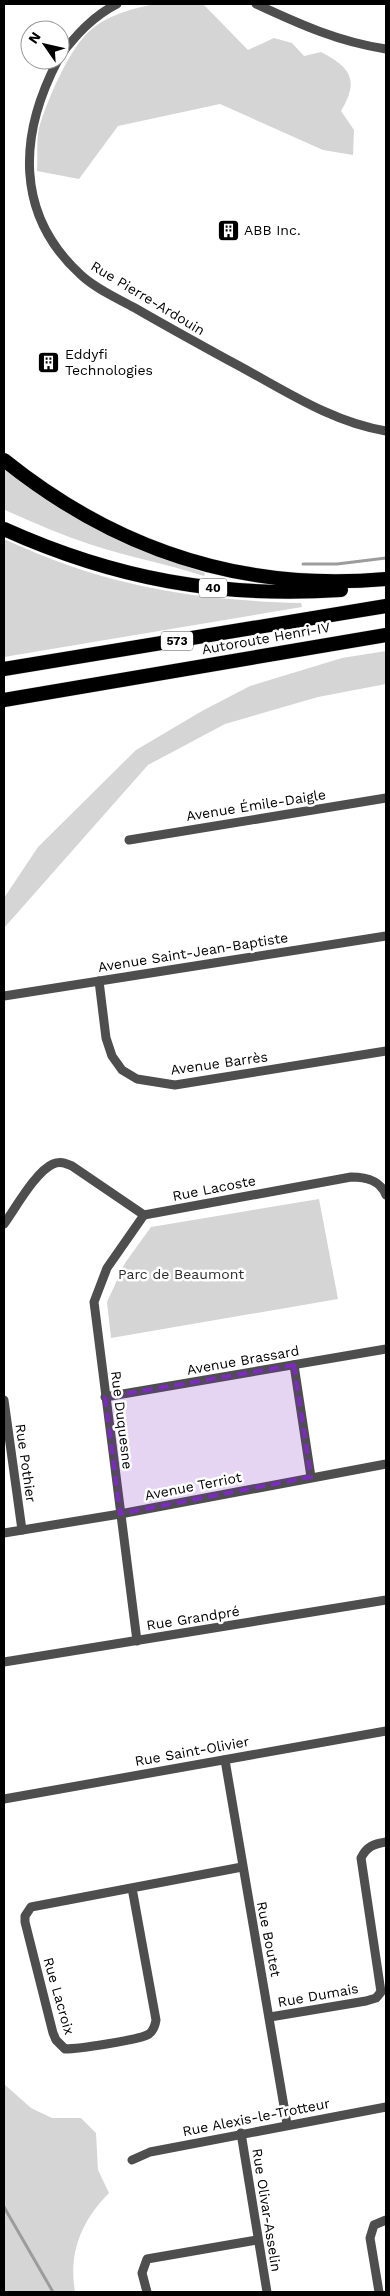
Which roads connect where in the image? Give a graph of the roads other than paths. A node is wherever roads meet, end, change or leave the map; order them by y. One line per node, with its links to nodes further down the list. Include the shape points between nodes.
1 (117, 4): 3 (street, via 92,20)
2 (256, 4): 4 (street, via 330,36)
3 (70, 43)
4 (386, 49)
5 (54, 70): 6 (street, Rue Pierre-Ardouin, via 37,108 28,169 35,203 50,238 81,276 198,344 331,415)
6 (386, 431)
7 (4, 460): 9 (highway, via 87,518 167,554 266,578 331,582)
8 (4, 529): 10 (highway, 40, via 114,570 200,587 297,592)
9 (386, 579)
10 (386, 587)
11 (386, 606): 13 (highway, Autoroute Henri-IV / 573)
12 (386, 635): 14 (highway, Autoroute Henri-IV)
13 (4, 669)
14 (4, 700)
15 (386, 798): 16 (street, Avenue Émile-Daigle)
16 (129, 840)
17 (386, 936): 18 (street, Avenue Saint-Jean-Baptiste)
18 (99, 981): 19 (street, Avenue Saint-Jean-Baptiste); 20 (street, Avenue Barrès, via 106,1038 112,1056 122,1070 137,1079 174,1085)
19 (4, 996)
20 (386, 1051)
21 (386, 1195): 22 (street, Rue Lacoste, via 384,1189 368,1178 351,1177)
22 (144, 1215): 23 (street, via 63,1162 54,1163 40,1174); 26 (street, Rue Duquesne, via 107,1268 94,1302)
23 (4, 1224)
24 (386, 1349): 25 (street, Avenue Brassard)
25 (294, 1365): 26 (street, Avenue Brassard); 29 (street)
26 (105, 1397): 30 (street, Rue Duquesne)
27 (4, 1400): 31 (street, Rue Pothier)
28 (386, 1464): 29 (street, Avenue Terriot)
29 (311, 1478): 30 (street, Avenue Terriot)
30 (120, 1514): 31 (street, Avenue Terriot); 34 (street, Rue Duquesne)
31 (22, 1530): 32 (street, Avenue Terriot)
32 (4, 1533)
33 (386, 1600): 34 (street, Rue Grandpré)
34 (137, 1641): 35 (street, Rue Grandpré)
35 (4, 1662)
36 (386, 1731): 37 (street, Rue Saint-Olivier)
37 (225, 1760): 38 (street, Rue Saint-Olivier); 40 (street, Rue Boutet)
38 (4, 1800)
39 (386, 1842): 42 (street, Rue Dumais, via 374,1844 365,1850 362,1858 381,1992 376,1998 366,2001)
40 (242, 1867): 41 (street, Rue Lacroix); 42 (street, Rue Boutet)
41 (132, 1888): 41 (street, Rue Lacroix, via 39,1904 31,1907 25,1916 53,2033 65,2049 137,2038 150,2033 154,2027 156,2020)
42 (270, 2017): 44 (street, Rue Boutet)
43 (386, 2107): 44 (street, Rue Alexis-le-Trotteur)
44 (287, 2124): 45 (street, Rue Alexis-le-Trotteur)
45 (241, 2133): 46 (street, Rue Alexis-le-Trotteur, via 150,2152); 48 (street, Rue Olivar-Asselin)
46 (132, 2160)
47 (386, 2220): 51 (street, via 374,2226 370,2238)
48 (257, 2240): 49 (street, via 148,2259 142,2273); 50 (street, Rue Olivar-Asselin)
49 (147, 2292)
50 (267, 2292)
51 (379, 2292)

